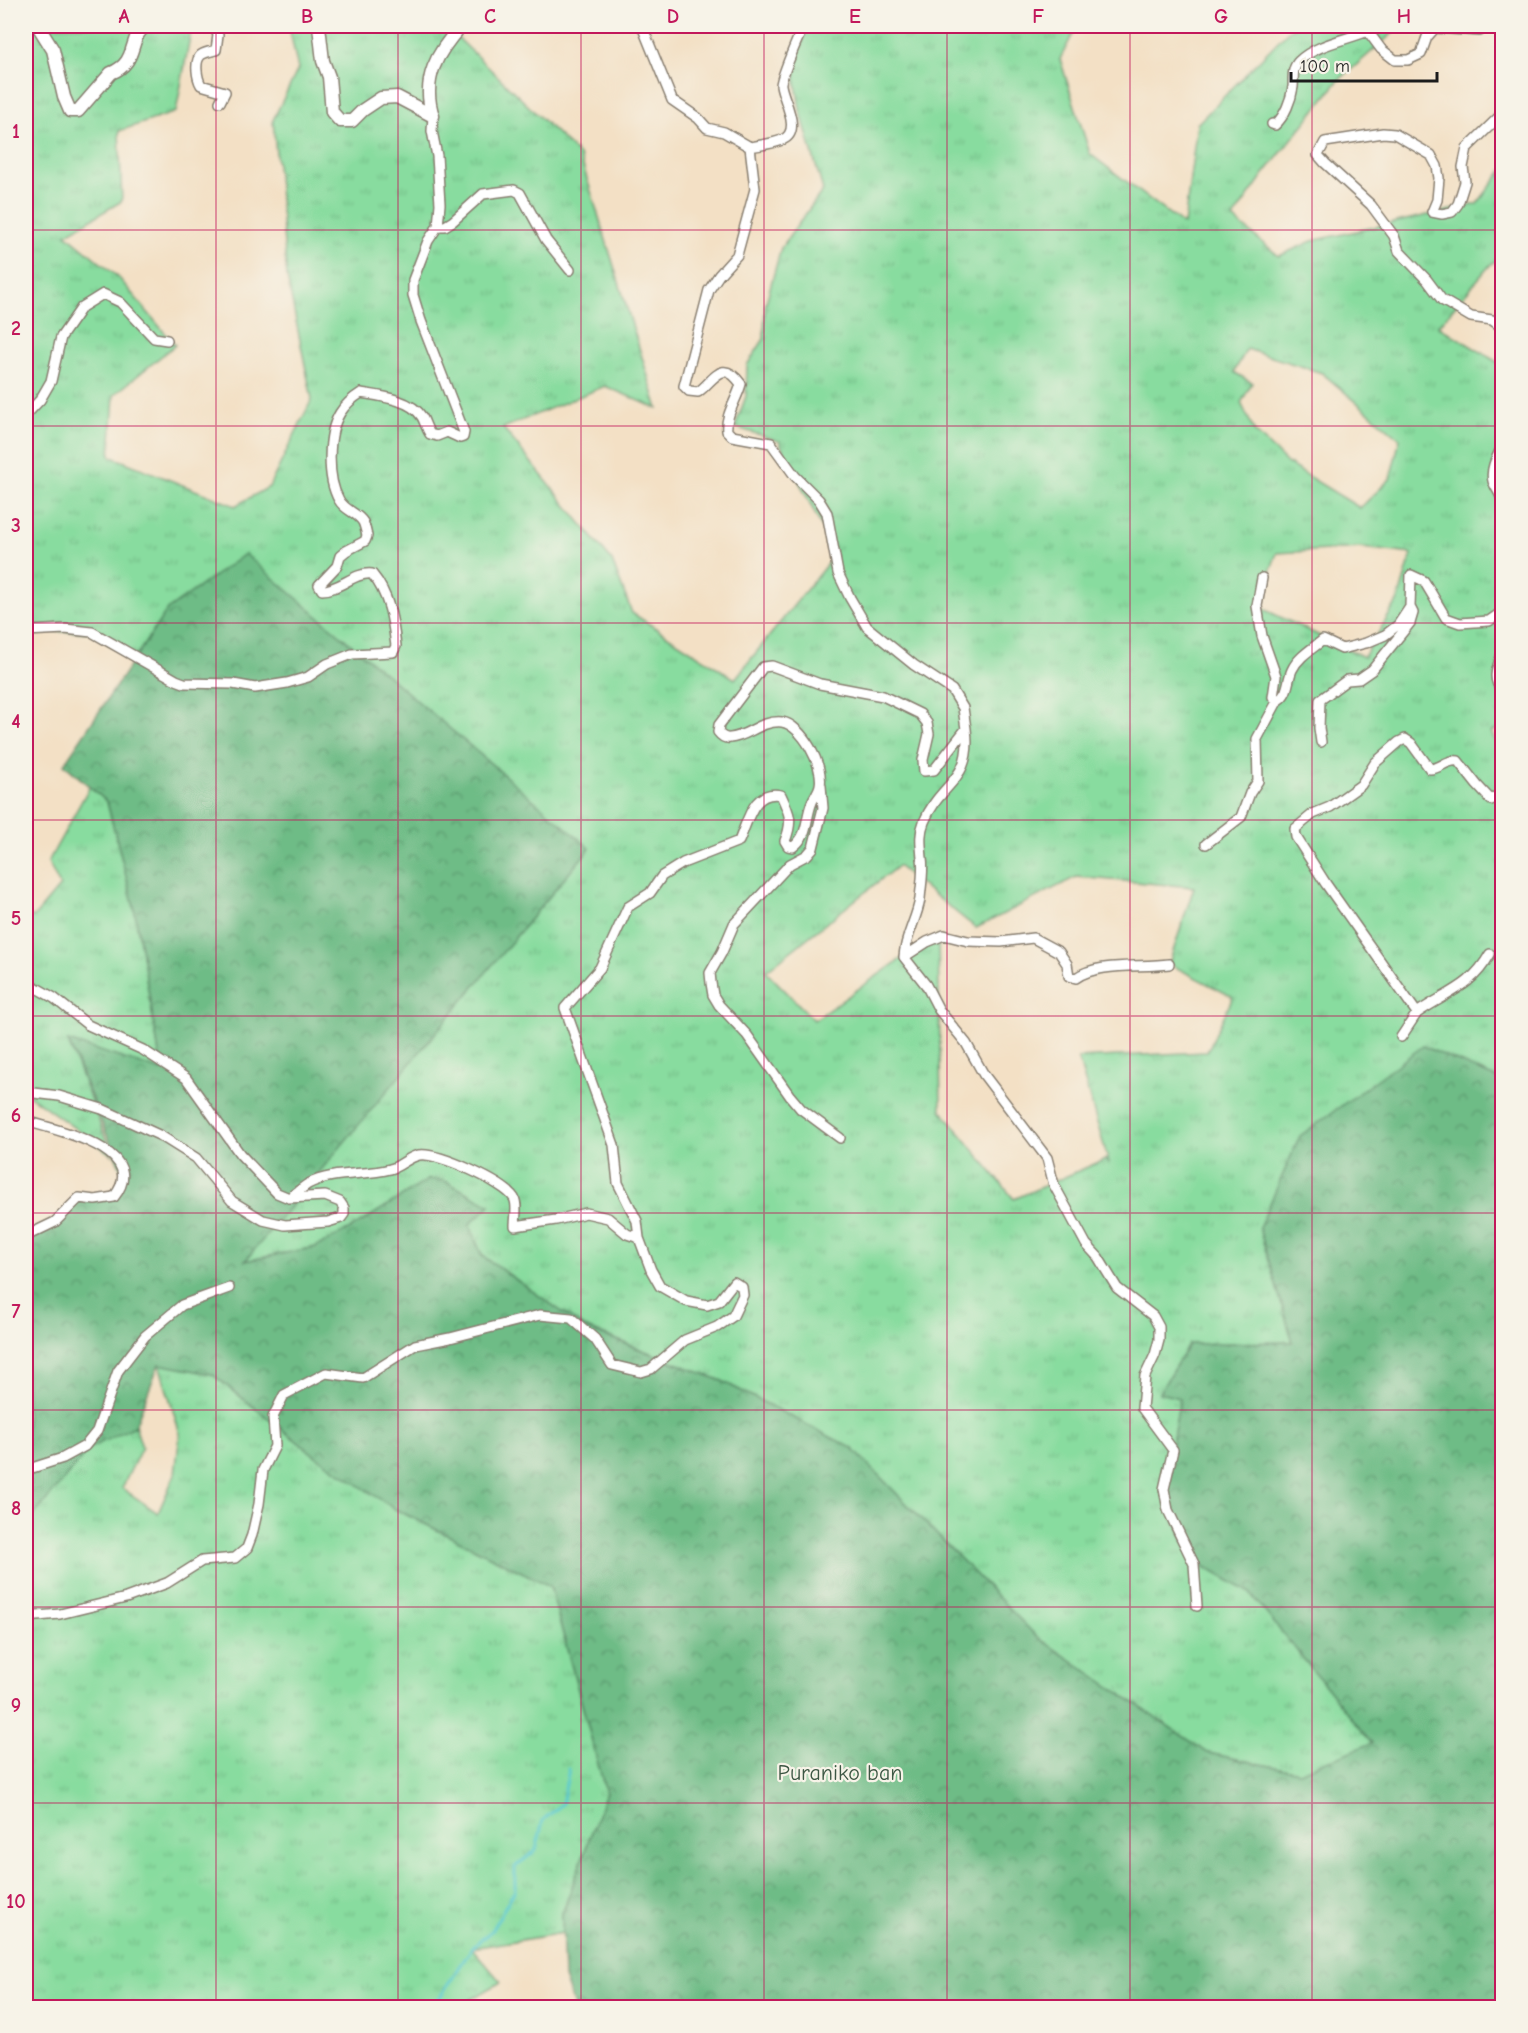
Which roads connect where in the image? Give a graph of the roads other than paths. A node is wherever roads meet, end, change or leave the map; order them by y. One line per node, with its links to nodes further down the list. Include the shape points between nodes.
1 (38, 26): 2 (street, via 53,50 70,111 78,111 111,74 128,62 137,36)
2 (147, 26)
3 (214, 26): 10 (street, via 218,35 216,50 200,56 197,77 201,85 225,92)
4 (319, 26): 12 (street, via 332,112 340,122 352,121 381,98 397,97)
5 (461, 26): 12 (street, via 441,50 432,69 428,102)
6 (642, 26): 14 (street, via 672,100 707,128 724,132)
7 (804, 26): 14 (street, via 780,83 792,126 789,136)
8 (1486, 26): 9 (street, via 1480,31 1435,28 1421,54 1408,60 1395,60)
9 (1366, 28): 13 (street, via 1300,59 1293,72 1293,87 1283,118)
10 (220, 102)
11 (1503, 114): 17 (street, via 1467,148 1465,182 1452,212 1432,212 1438,189 1437,166 1431,155 1395,135 1325,142 1318,155 1371,205 1394,236 1399,251 1442,300 1471,317)
12 (433, 116): 15 (street)
13 (1272, 124)
14 (750, 147): 29 (street, via 755,189 737,255 710,290 684,386 689,392 698,392 716,374 726,372 736,377 741,384 727,431 732,436 771,443 819,500 827,513 838,573 867,627 952,690 963,708)
15 (438, 226): 16 (street, via 453,221 483,194 514,190 520,193 546,240); 25 (street, via 412,280 413,295 463,437 447,432 429,434 422,416 412,408 396,399 361,393 341,412 333,429 330,453 338,499 362,521 368,536 346,550 319,585 322,590 330,590 364,573 372,573 389,605 396,646 393,652 352,654 308,677 255,688 176,680 92,632)
16 (570, 270)
17 (1502, 326)
18 (166, 340): 19 (street, via 154,338 120,302 103,294 82,307 61,337 51,381)
19 (26, 415)
20 (1503, 447): 21 (street, via 1495,460 1493,481)
21 (1503, 499)
22 (1262, 578): 28 (street, via 1257,606 1276,676 1273,697)
23 (1410, 608): 24 (street, via 1411,575 1424,581 1446,618 1460,623 1489,621); 28 (street, via 1398,625 1366,643 1342,649 1323,640 1300,658 1292,669 1286,693); 30 (street, via 1410,623 1372,670 1359,679 1347,680 1320,700)
24 (1503, 612)
25 (26, 631)
26 (1503, 654): 27 (street, via 1495,673 1497,685)
27 (1503, 689)
28 (1278, 700): 33 (street, via 1257,739 1258,781 1241,817)
29 (966, 729): 31 (street, via 934,770 924,771 922,760 929,734 920,714 882,696 820,684 772,666 763,667 719,725 718,732 729,739 764,724 788,724 815,754); 35 (street, via 967,756 961,772 923,823 919,902)
30 (1321, 742)
31 (820, 784): 42 (street, via 823,808 813,848 790,864 734,924 710,973 713,995 790,1096); 45 (street, via 806,832 793,847 784,841 790,828 790,813 781,795 774,793 756,801 739,841 684,862 662,876 650,893 628,907 600,968 565,1008 614,1145 618,1183 637,1221)
32 (1503, 794): 38 (street, via 1491,800 1458,761 1430,769 1405,740 1375,763 1361,785 1295,829 1296,837 1326,884)
33 (1206, 844)
34 (1490, 954): 38 (street, via 1466,983)
35 (904, 957): 36 (street, via 944,935 968,941 1033,938 1059,952 1069,976 1076,978 1084,972 1129,964); 48 (street, via 970,1049 984,1076 1047,1158 1054,1185 1086,1244 1117,1288 1153,1316 1159,1327 1155,1355 1145,1376 1142,1408 1173,1450 1164,1489 1168,1510 1194,1564)
36 (1168, 964)
37 (26, 982): 43 (street, via 88,1025 143,1050 186,1078 240,1154 277,1193)
38 (1417, 1012): 39 (street)
39 (1401, 1037)
40 (26, 1092): 43 (street, via 59,1096 102,1109 161,1136 196,1158 232,1201 263,1220 285,1225 328,1222 344,1214 340,1202 326,1196)
41 (26, 1121): 44 (street, via 102,1147 117,1160 124,1176 114,1197 79,1198 55,1222)
42 (840, 1138)
43 (289, 1198): 45 (street, via 309,1184 393,1169 420,1155 478,1172 502,1188 516,1202 514,1226 586,1213 608,1218 627,1234)
44 (26, 1236)
45 (639, 1238): 49 (street, via 660,1286 686,1302 707,1305 719,1301 734,1282 742,1287 743,1295 733,1316 685,1340 651,1369 641,1372 612,1365 595,1339 571,1318 540,1315 415,1345 363,1378 326,1373 284,1395 273,1417 275,1446 263,1470 252,1535 247,1548 235,1558 202,1561 167,1583 126,1599 60,1614)
46 (230, 1288): 47 (street, via 182,1305 145,1336 118,1371 97,1431 85,1446)
47 (26, 1470)
48 (1197, 1606)
49 (26, 1617)

